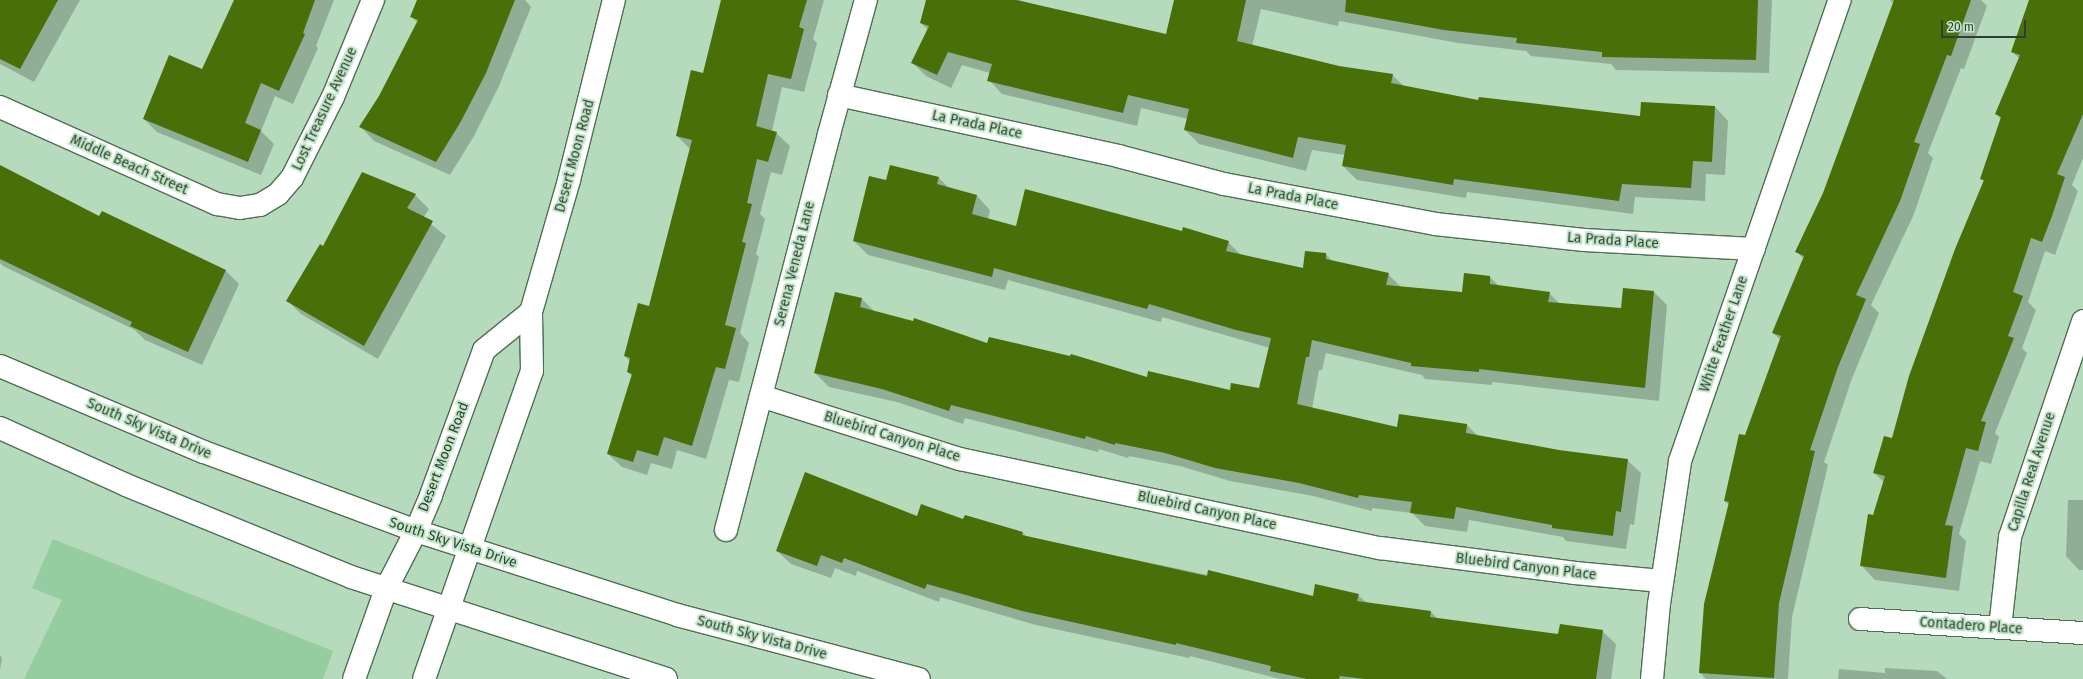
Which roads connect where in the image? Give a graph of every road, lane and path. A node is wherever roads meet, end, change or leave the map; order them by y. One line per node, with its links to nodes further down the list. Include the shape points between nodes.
1 (373, 0): 7 (street, Lost Treasure Avenue, via 333,96 292,178 278,194)
2 (614, 0): 9 (street, Desert Moon Road, via 569,180)
3 (866, 0): 5 (street, Serena Veneda Lane)
4 (1840, 0): 8 (street, White Feather Lane)
5 (839, 95): 8 (street, La Prada Place, via 1118,156 1224,184 1435,224 1584,240); 12 (street, Serena Veneda Lane)
6 (0, 108): 7 (street, Middle Beach Street, via 217,204 240,208)
7 (260, 205)
8 (1754, 249): 17 (street, White Feather Lane, via 1680,461)
9 (531, 312): 15 (street, Desert Moon Road, via 484,350); 16 (street, Desert Moon Road, via 532,371)
10 (2083, 321): 21 (street, Capilla Real Avenue, via 2010,537)
11 (0, 366): 15 (street, South Sky Vista Drive, via 204,452)
12 (761, 396): 14 (street, Serena Veneda Lane); 17 (street, Bluebird Canyon Place, via 960,458 1380,548 1575,573)
13 (0, 428): 18 (street, via 227,528)
14 (726, 530)
15 (416, 531): 16 (street, South Sky Vista Drive); 18 (street, Desert Moon Road)
16 (469, 548): 19 (street, Desert Moon Road); 26 (street, South Sky Vista Drive, via 677,615)
17 (1662, 581): 27 (street, White Feather Lane)
18 (386, 589): 19 (street); 23 (street, Desert Moon Road)
19 (447, 609): 24 (street, Desert Moon Road); 25 (street)
20 (1860, 619): 21 (street, Contadero Place)
21 (2000, 628): 22 (street, Contadero Place)
22 (2083, 633)
23 (354, 679)
24 (424, 679)
25 (666, 679)
26 (919, 679)
27 (1652, 679)

